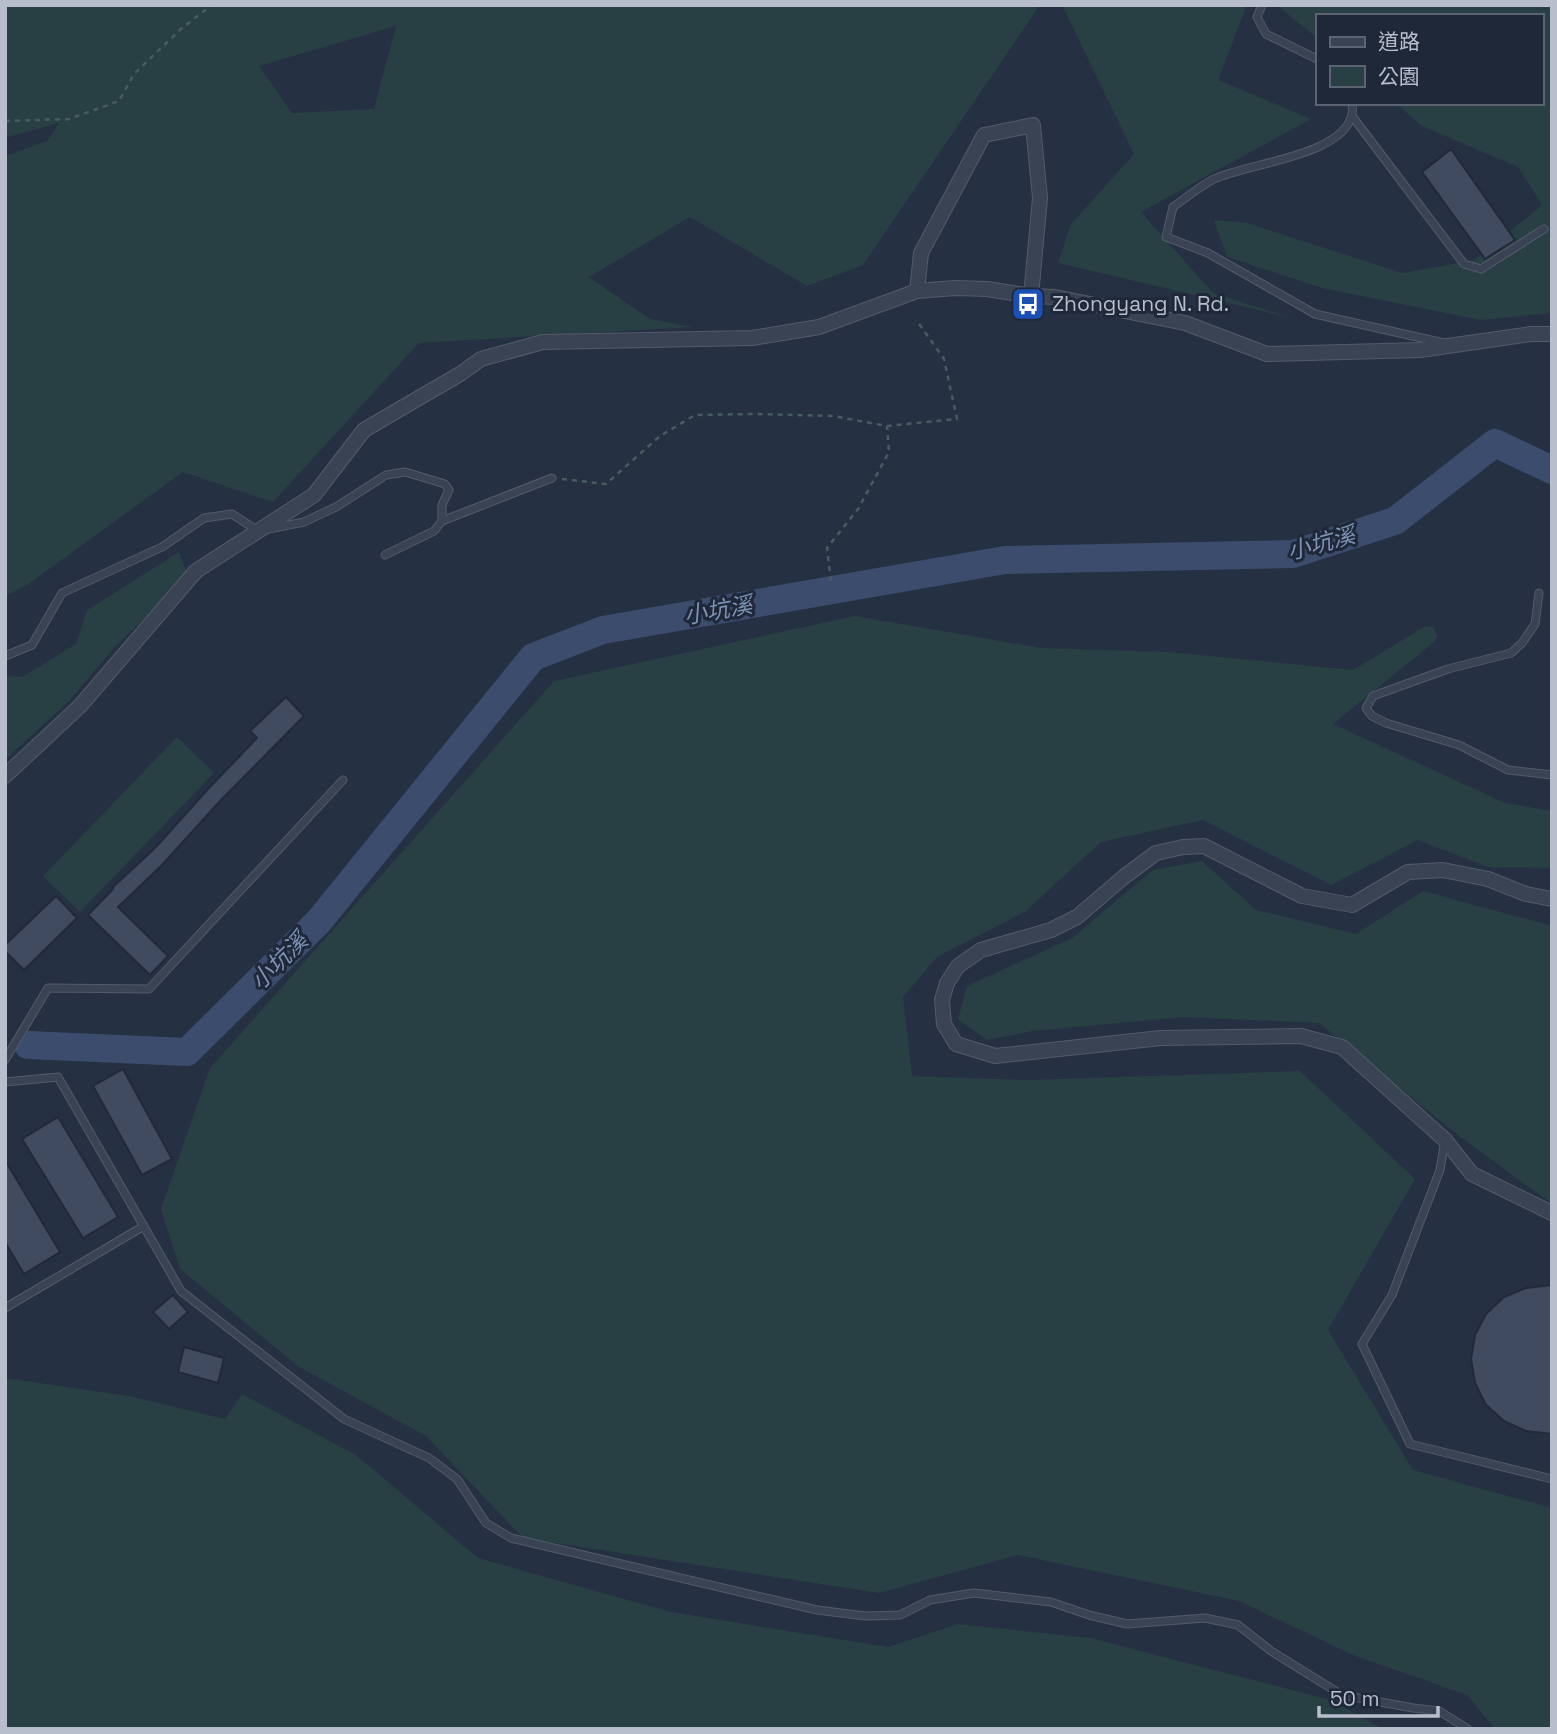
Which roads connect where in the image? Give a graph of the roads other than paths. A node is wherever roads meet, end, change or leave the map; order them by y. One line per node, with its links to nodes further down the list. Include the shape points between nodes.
1 (1262, 5): 2 (lane, via 1257,17 1266,34)
2 (1316, 59)
3 (1352, 105): 4 (lane)
4 (1352, 116): 5 (lane, via 1464,264 1480,269); 9 (lane, via 1342,132 1326,144 1213,180 1173,207 1167,237 1208,253 1315,314)
5 (1544, 229)
6 (917, 291): 7 (street, via 987,289); 7 (street, via 921,253 984,135 1033,125 1040,198); 12 (street, via 819,327 752,338 543,342 481,359 364,430 314,495)
7 (1031, 296): 9 (street, via 1185,323 1266,354)
8 (1552, 334): 9 (street)
9 (1455, 345)
10 (552, 478): 11 (lane)
11 (442, 521): 12 (lane, via 442,505 449,490 444,484 405,472 386,475 304,522); 13 (lane, via 434,531)
12 (258, 531): 15 (lane, via 232,514 204,518 162,547 62,593 32,645); 17 (street, via 196,571 80,706)
13 (386, 555)
14 (1539, 593): 16 (lane, via 1535,624 1511,653 1448,668 1373,696 1366,708 1386,723 1459,745 1508,770)
15 (5, 656)
16 (1552, 775)
17 (5, 776)
18 (344, 780): 20 (lane, via 149,989 48,988)
19 (1552, 899): 22 (street, via 1443,870 1408,872 1352,905 1301,896 1204,846 1183,847 1156,853 1077,917 1051,930 981,950 958,966 947,983 942,1000 944,1024 956,1044 995,1056 1161,1038 1301,1035 1342,1046)
20 (5, 1060)
21 (5, 1082): 24 (lane, via 58,1077)
22 (1445, 1140): 23 (street, via 1472,1174); 26 (lane, via 1440,1170 1392,1295 1362,1344 1410,1444)
23 (1552, 1213)
24 (144, 1226): 25 (lane); 27 (lane, via 181,1291 344,1419 429,1458 457,1479 486,1523 511,1538 817,1610 865,1616 900,1615 930,1600 974,1593 1051,1602 1127,1624 1205,1618 1238,1625 1342,1695 1439,1711)
25 (5, 1308)
26 (1552, 1479)
27 (1468, 1729)

